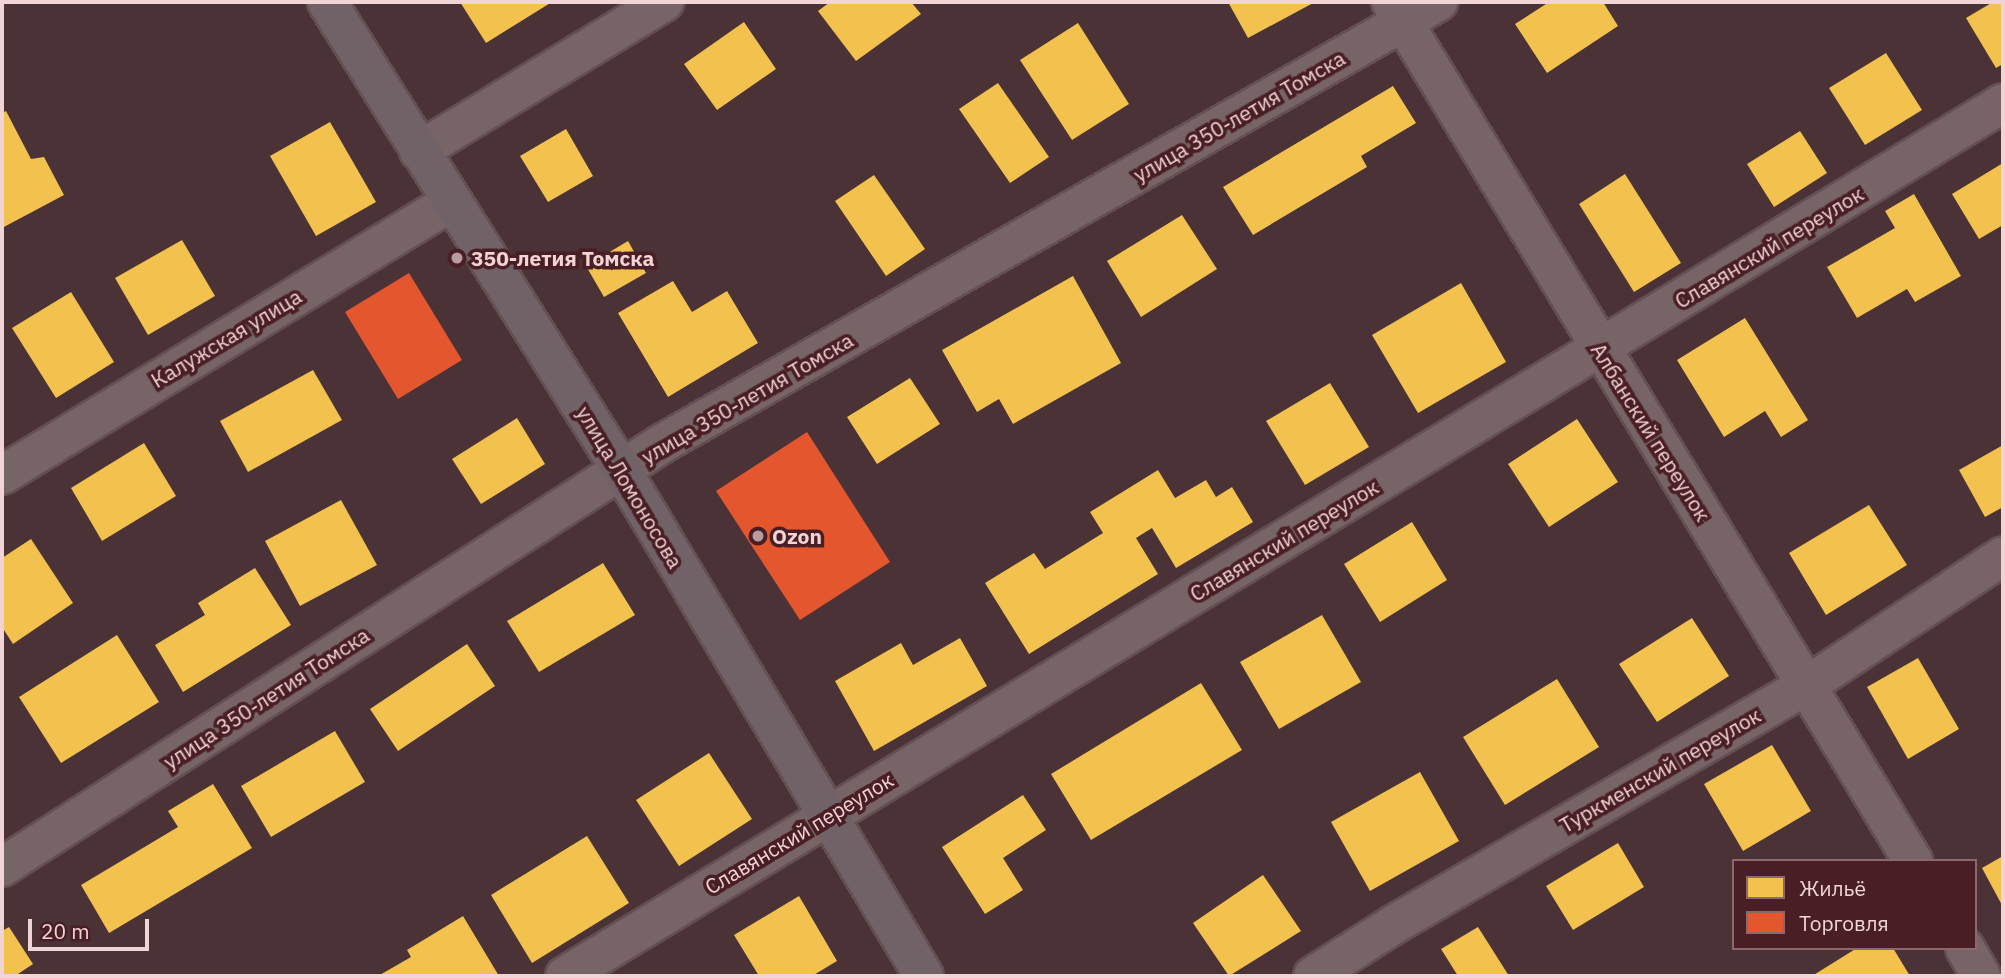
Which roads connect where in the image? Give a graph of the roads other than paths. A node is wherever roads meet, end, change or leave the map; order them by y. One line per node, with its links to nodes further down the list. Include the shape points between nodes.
1 (327, 2): 6 (street, улица Ломоносова)
2 (664, 2): 6 (street)
3 (1438, 2): 4 (street, улица 350-летия Томска)
4 (1397, 13): 8 (street, Албанский переулок); 9 (street, улица 350-летия Томска)
5 (2003, 103): 8 (street, Славянский переулок)
6 (419, 150): 7 (street, улица Ломоносова)
7 (451, 202): 9 (street, улица Ломоносова); 10 (street, Калужская улица)
8 (1600, 350): 12 (street, Албанский переулок); 13 (street, Славянский переулок)
9 (622, 471): 13 (street, улица Ломоносова); 15 (street, улица 350-летия Томска)
10 (2, 475)
11 (2003, 556): 12 (street, Туркменский переулок)
12 (1810, 684): 14 (street, Албанский переулок); 19 (street, Туркменский переулок, via 1392,925)
13 (826, 815): 17 (street, Славянский переулок); 18 (street, улица Ломоносова)
14 (1912, 859)
15 (2, 867)
16 (1966, 950): 20 (street)
17 (565, 976)
18 (924, 976)
19 (1313, 976)
20 (1981, 976)

